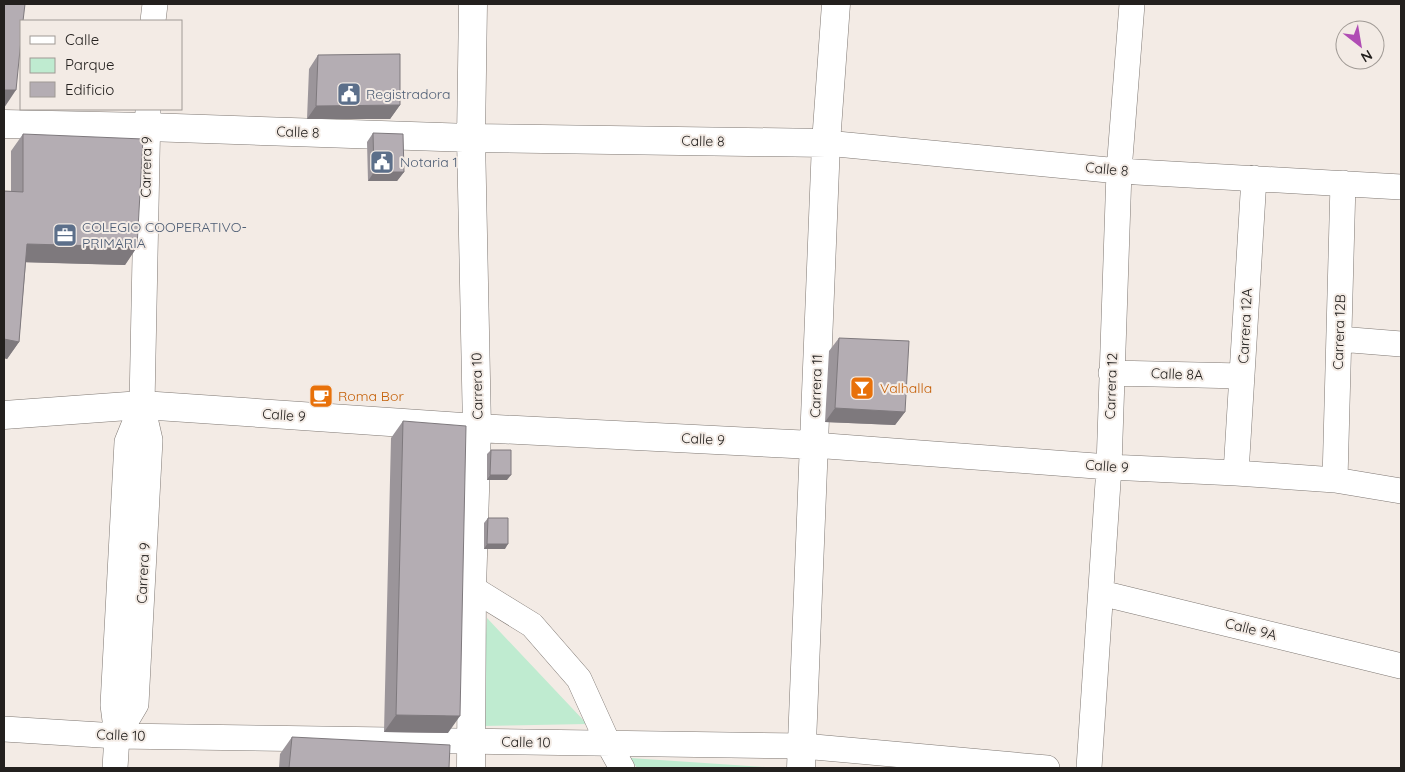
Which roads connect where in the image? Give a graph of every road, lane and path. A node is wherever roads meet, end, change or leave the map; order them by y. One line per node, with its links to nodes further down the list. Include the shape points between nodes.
1 (154, 4): 5 (street)
2 (473, 4): 8 (main road, Carrera 10)
3 (836, 4): 9 (main road, Carrera 11)
4 (1132, 4): 10 (street, Carrera 12)
5 (153, 20)
6 (147, 118): 7 (main road, Calle 8); 8 (main road, Calle 8); 18 (street, Carrera 9)
7 (4, 124)
8 (471, 138): 9 (main road, Calle 8); 20 (main road, Carrera 10)
9 (826, 143): 10 (street, Calle 8); 21 (main road, Carrera 11)
10 (1120, 171): 11 (street, Calle 8); 16 (street, Carrera 12)
11 (1254, 178): 12 (street, Calle 8); 17 (street, Carrera 12A)
12 (1344, 184): 13 (street, Calle 8); 14 (street, Carrera 12B)
13 (1401, 187)
14 (1339, 339): 15 (street); 24 (street, Carrera 12B)
15 (1401, 344)
16 (1111, 372): 17 (street, Calle 8A); 22 (street, Carrera 12)
17 (1242, 376): 23 (street, Carrera 12A)
18 (142, 405): 19 (main road, Calle 9); 20 (main road, Calle 9); 30 (street, Carrera 9, via 127,442 133,536 128,636 113,704)
19 (4, 415)
20 (478, 428): 21 (main road, Calle 9); 26 (main road, Carrera 10)
21 (813, 445): 22 (street, Calle 9); 33 (main road, Carrera 11)
22 (1109, 467): 23 (street, Calle 9); 27 (street, Carrera 12)
23 (1236, 473): 24 (street, Calle 9)
24 (1335, 480): 25 (street, Calle 9)
25 (1401, 490)
26 (472, 588): 31 (main road, Carrera 10); 32 (street, via 532,626 579,679)
27 (1102, 593): 28 (street, Calle 9A); 38 (street, Carrera 12)
28 (1401, 666)
29 (4, 729): 30 (street, Calle 10)
30 (117, 736): 31 (street, Calle 10); 34 (street, Carrera 9)
31 (472, 741): 32 (street, Calle 10); 35 (main road, Carrera 10)
32 (608, 744): 33 (street, Calle 10); 36 (street)
33 (802, 757): 37 (street, Calle 10)
34 (115, 768)
35 (471, 768)
36 (622, 768)
37 (1048, 768)
38 (1089, 768)

